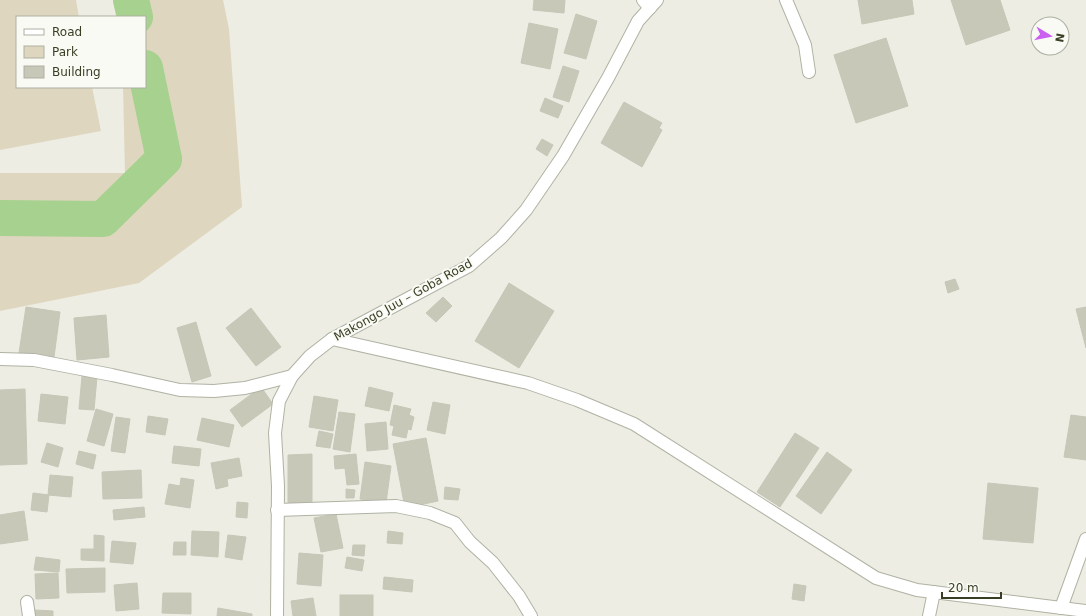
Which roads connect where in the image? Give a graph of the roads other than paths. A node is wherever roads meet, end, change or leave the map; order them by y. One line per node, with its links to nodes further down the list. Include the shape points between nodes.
1 (786, 0): 3 (street, via 805,45)
2 (650, 3): 4 (street, Makongo Juu – Goba Road, via 563,156 526,210 501,238 469,266)
3 (809, 72)
4 (332, 339): 6 (street, Makongo Juu – Goba Road, via 310,356); 9 (street, via 528,383 577,400 634,424 876,578 917,590)
5 (0, 359): 6 (street, via 34,360 180,390 214,391 245,388)
6 (292, 376): 7 (street, Makongo Juu – Goba Road, via 279,401 276,433)
7 (277, 510): 14 (street, Makongo Juu – Goba Road); 15 (street, via 396,506 430,513 455,523 470,542 493,563)
8 (1086, 539): 11 (street)
9 (934, 592): 11 (street); 16 (street)
10 (27, 602): 13 (street)
11 (1060, 608): 12 (street)
12 (1086, 611)
13 (29, 616)
14 (277, 616)
15 (531, 616)
16 (930, 616)

